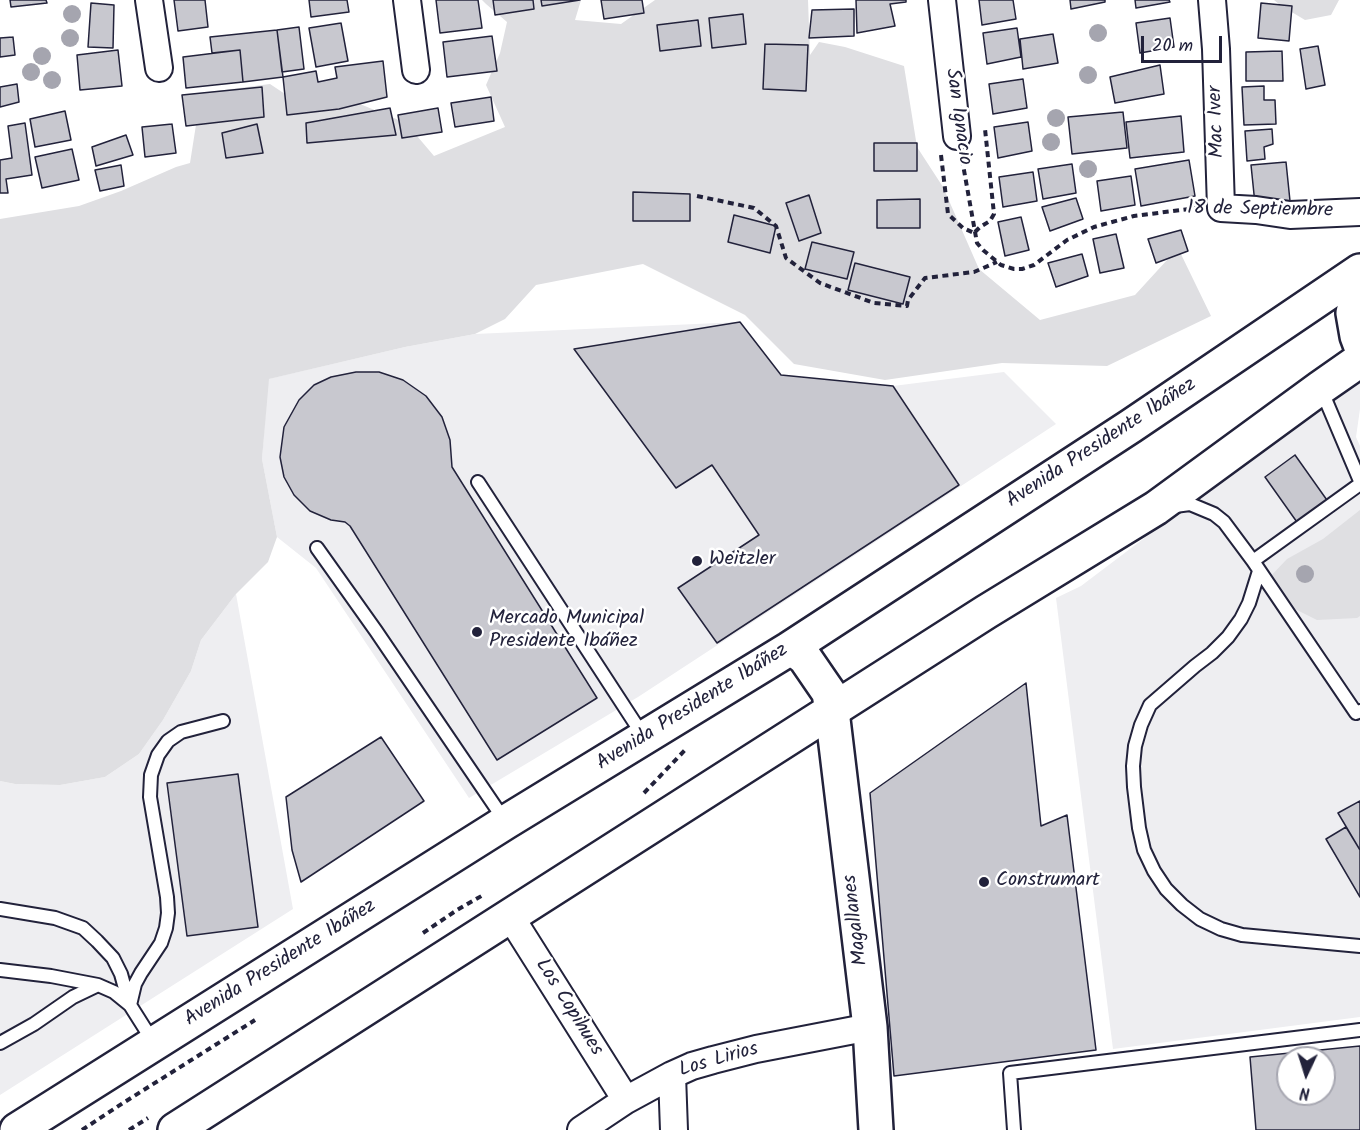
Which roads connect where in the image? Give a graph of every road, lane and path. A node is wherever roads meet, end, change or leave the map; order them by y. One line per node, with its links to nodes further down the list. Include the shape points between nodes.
1 (149, 0): 5 (street)
2 (407, 0): 6 (street)
3 (942, 0): 7 (street, San Ignacio)
4 (1212, 0): 9 (street, Mac Iver)
5 (159, 68)
6 (416, 70)
7 (957, 136): 13 (path, San Ignacio)
8 (697, 196): 14 (path, via 754,208 776,226 786,258 820,283 874,303 907,306 925,278 974,272)
9 (1221, 208): 10 (street, 18 de Septiembre, via 1290,215); 14 (path, 18 de Septiembre, via 1194,207 1094,227 1022,269)
10 (1360, 212)
11 (948, 214): 13 (path)
12 (994, 214): 13 (path)
13 (975, 233): 14 (path, via 977,243)
14 (997, 262)
15 (1360, 271): 25 (main road, Avenida Presidente Ibáñez)
16 (1360, 283): 17 (main road, via 1353,313)
17 (1360, 344)
18 (1360, 360): 19 (main road)
19 (1320, 388): 21 (lane); 22 (main road)
20 (478, 482): 29 (lane)
21 (1360, 483): 24 (lane)
22 (1156, 508): 24 (lane, via 1190,504 1214,514); 26 (main road)
23 (317, 548): 30 (lane)
24 (1256, 566): 27 (lane); 33 (lane, via 1249,603 1228,637 1150,705 1141,725 1133,766 1144,850 1166,889 1200,919 1221,929 1242,935)
25 (789, 649): 26 (main road, Magallanes, via 805,658 829,693); 29 (main road, Avenida Presidente Ibáñez)
26 (832, 711): 32 (main road); 38 (main road, Magallanes)
27 (1359, 715)
28 (223, 721): 36 (lane, via 181,732 168,741 154,765 150,797 168,913 161,943 135,984)
29 (645, 738): 30 (main road, Avenida Presidente Ibáñez)
30 (506, 822): 41 (main road, Avenida Presidente Ibáñez)
31 (0, 909): 36 (lane, via 55,918 82,928 113,958)
32 (510, 916): 43 (street, Los Copihues); 44 (main road)
33 (1360, 946)
34 (0, 970): 35 (lane)
35 (98, 985): 36 (lane); 40 (lane)
36 (130, 1005): 41 (lane)
37 (255, 1020): 46 (path)
38 (870, 1027): 42 (street, Los Lirios, via 733,1054); 50 (main road, Magallanes)
39 (1360, 1030): 51 (lane, via 1010,1073)
40 (0, 1043)
41 (154, 1044): 45 (main road, Avenida Presidente Ibáñez)
42 (672, 1075): 43 (street, Los Lirios); 49 (street)
43 (626, 1100): 48 (street, Los Lirios)
44 (208, 1121): 47 (main road)
45 (17, 1130)
46 (82, 1130)
47 (175, 1130)
48 (581, 1130)
49 (674, 1130)
50 (876, 1130)
51 (1014, 1130)

